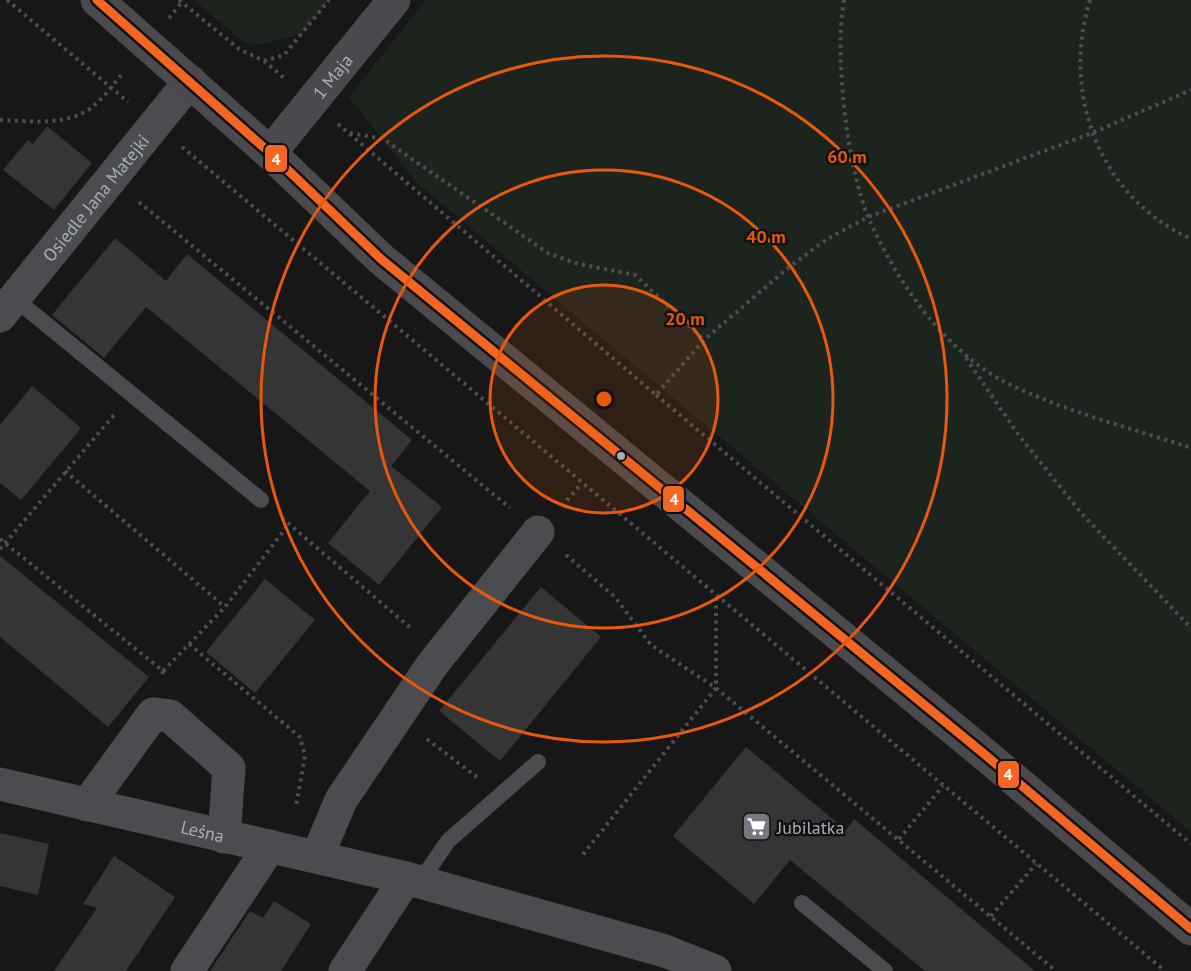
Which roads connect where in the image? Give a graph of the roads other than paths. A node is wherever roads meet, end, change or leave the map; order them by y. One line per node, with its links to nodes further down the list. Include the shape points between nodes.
1 (97, 0): 3 (street)
2 (394, 0): 4 (street, 1 Maja)
3 (190, 81): 4 (street); 5 (street, Osiedle Jana Matejki)
4 (270, 153): 15 (street, via 381,259 983,753)
5 (7, 307): 6 (lane)
6 (261, 500)
7 (538, 532): 12 (street, via 441,654 341,800)
8 (538, 762): 13 (lane, via 448,841)
9 (4, 791): 10 (street, Leśna)
10 (87, 805): 11 (street, Leśna); 11 (street, via 153,714 170,716 229,768)
11 (224, 837): 12 (street, Leśna)
12 (292, 851): 13 (street, Leśna); 17 (street)
13 (413, 880): 16 (street, Leśna); 18 (street)
14 (802, 903): 20 (lane)
15 (1191, 929)
16 (671, 961): 19 (street, Leśna)
17 (187, 971)
18 (345, 971)
19 (714, 971)
20 (885, 971)

